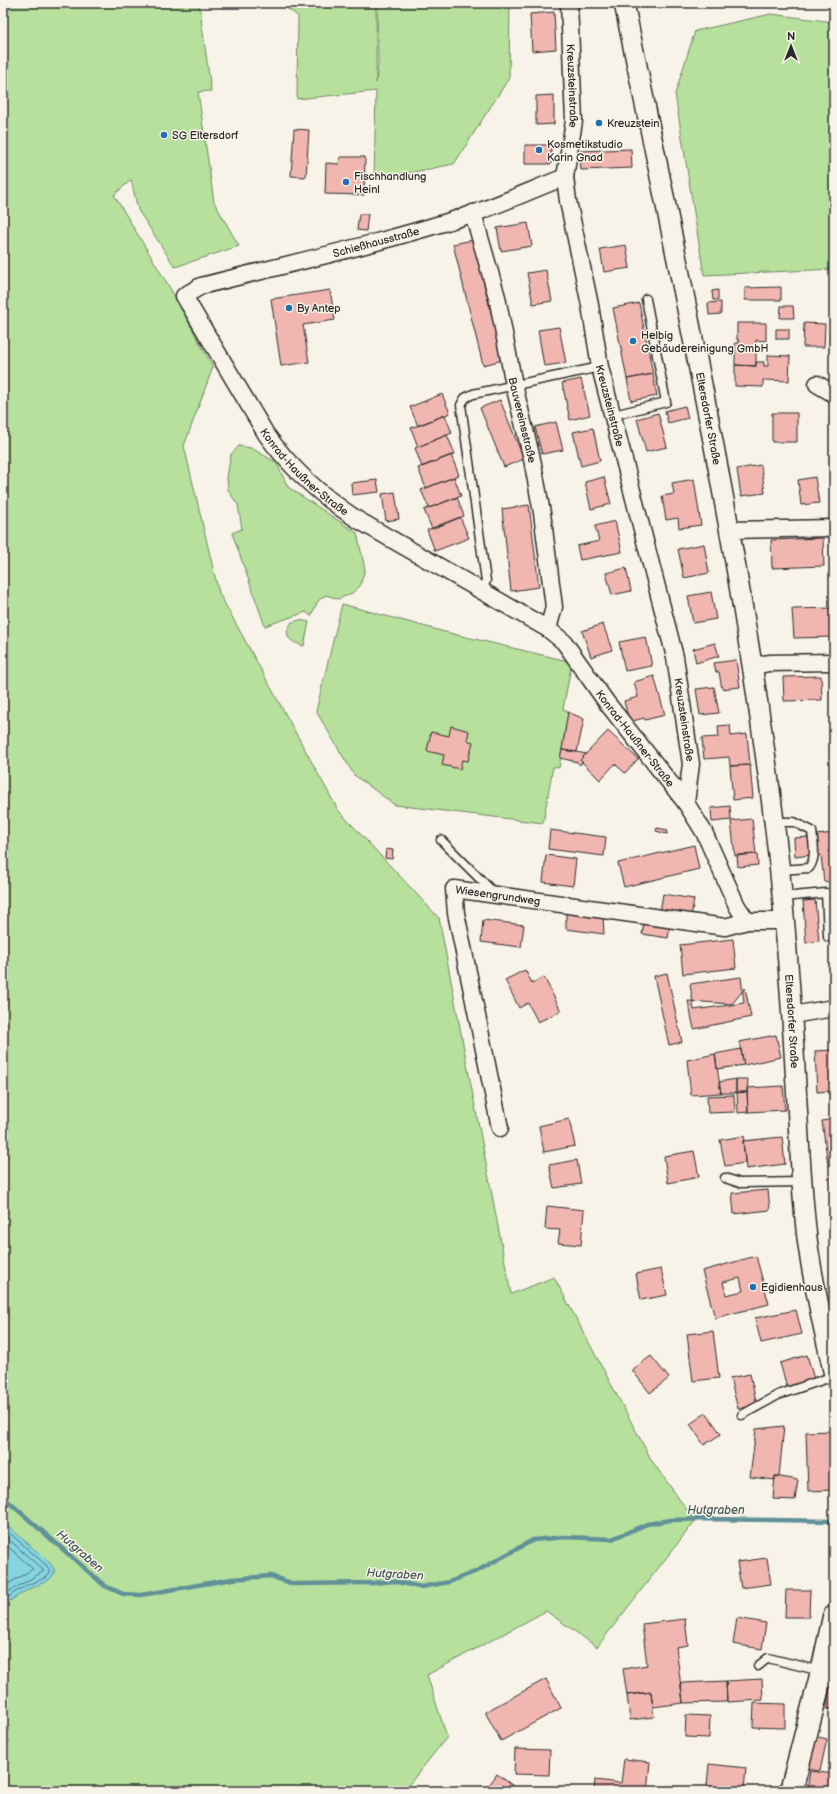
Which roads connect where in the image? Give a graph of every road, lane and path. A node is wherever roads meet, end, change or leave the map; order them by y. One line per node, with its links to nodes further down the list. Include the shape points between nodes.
1 (569, 3): 3 (street, Kreuzsteinstraße, via 574,121)
2 (624, 3): 13 (street, Eltersdorfer Straße)
3 (565, 177): 4 (street, Schießhausstraße); 7 (street, Kreuzsteinstraße)
4 (473, 213): 5 (street, Schießhausstraße, via 349,250 201,286); 8 (street, Bauvereinsstraße, via 497,297)
5 (184, 296): 14 (street, Konrad-Haußner-Straße, via 266,434 297,472 332,503 358,520)
6 (646, 300): 11 (lane, via 666,402)
7 (600, 367): 8 (lane); 11 (street, Kreuzsteinstraße)
8 (514, 384): 14 (lane, via 473,394 461,405 486,581); 15 (street, Bauvereinsstraße, via 542,513 554,607)
9 (817, 384): 10 (street)
10 (834, 394)
11 (614, 415): 18 (street, Kreuzsteinstraße, via 676,657 691,764)
12 (834, 528): 13 (street)
13 (730, 530): 17 (street, Eltersdorfer Straße)
14 (482, 591): 15 (street, Konrad-Haußner-Straße)
15 (548, 628): 18 (street, Konrad-Haußner-Straße, via 564,642 607,703)
16 (834, 662): 17 (street, via 769,663)
17 (753, 666): 19 (street, Eltersdorfer Straße)
18 (686, 803): 24 (street, Konrad-Haußner-Straße, via 704,832 737,906)
19 (774, 822): 21 (street, Eltersdorfer Straße); 21 (lane, via 794,822 812,831 813,862 809,868)
20 (441, 840): 22 (lane)
21 (780, 870): 23 (street, Eltersdorfer Straße)
22 (496, 895): 24 (street, Wiesengrundweg, via 725,927); 29 (street, Wiesengrundweg, via 454,889 456,913)
23 (782, 897): 25 (street, Eltersdorfer Straße); 26 (lane, via 826,893)
24 (747, 921): 25 (street, Wiesengrundweg)
25 (784, 921): 28 (street, Eltersdorfer Straße)
26 (828, 937)
27 (834, 1008): 28 (street)
28 (792, 1015): 31 (street, Eltersdorfer Straße)
29 (500, 1128)
30 (725, 1178): 31 (lane, via 740,1183)
31 (802, 1182): 32 (street, Eltersdorfer Straße, via 812,1276)
32 (834, 1376): 33 (lane, via 778,1395)
33 (742, 1415)
34 (834, 1617): 36 (main road)
35 (758, 1666): 36 (lane, via 768,1658)
36 (822, 1672): 37 (main road)
37 (791, 1791)

